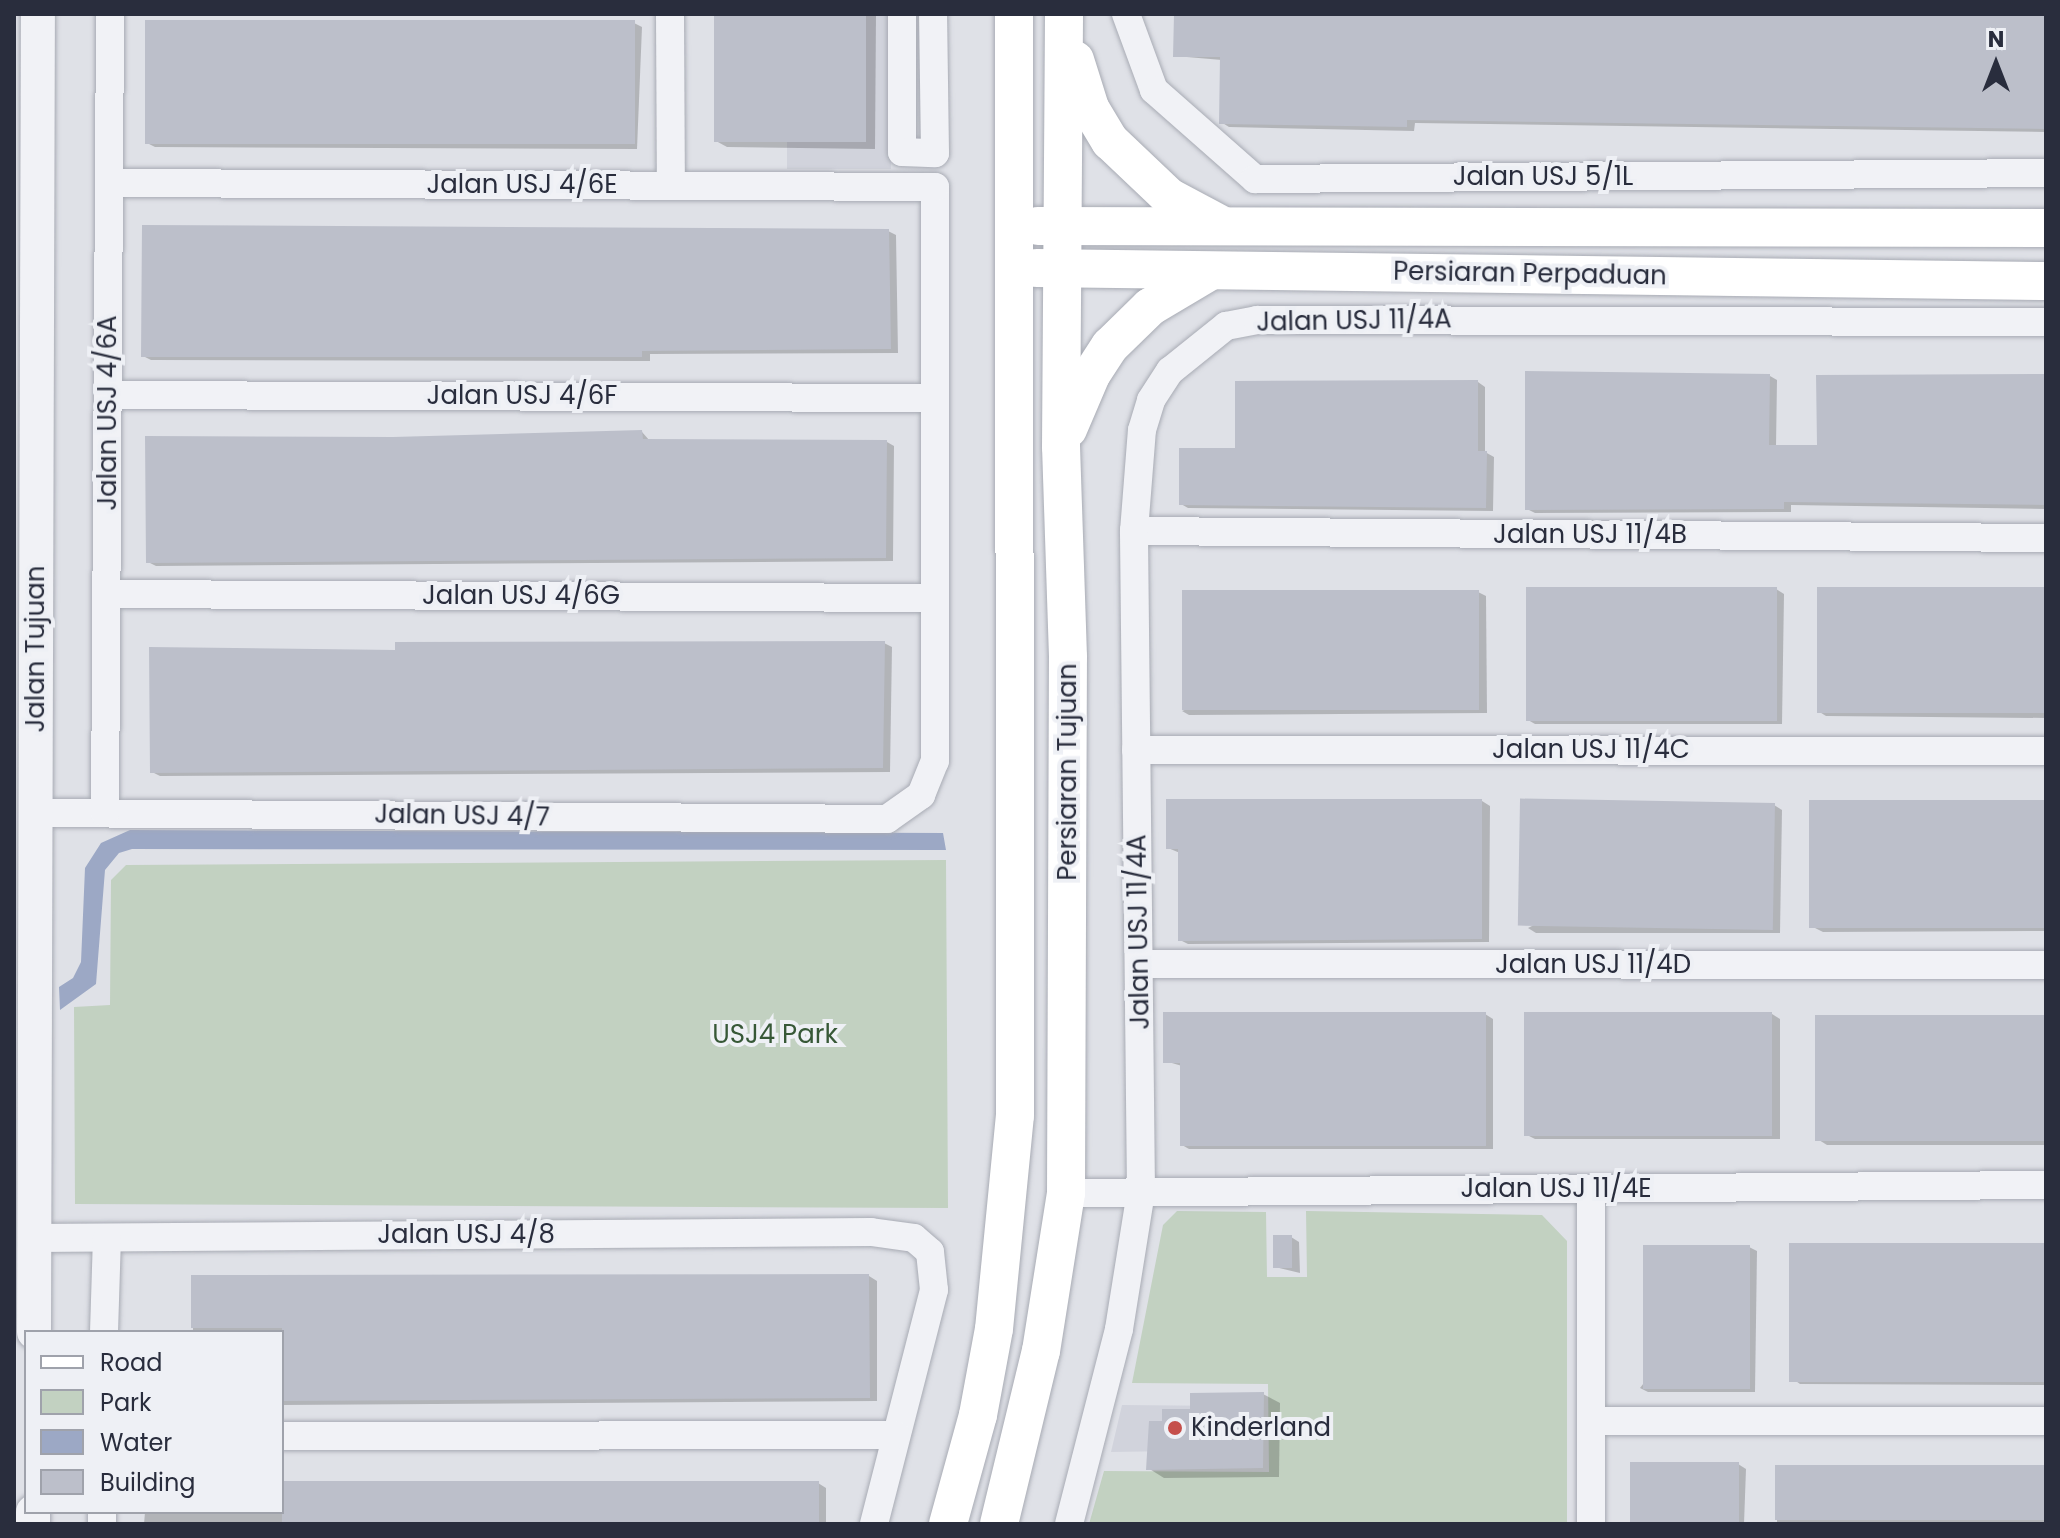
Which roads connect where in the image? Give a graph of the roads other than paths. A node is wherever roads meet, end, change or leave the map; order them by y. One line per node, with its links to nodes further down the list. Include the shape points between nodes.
1 (38, 14): 30 (street, Jalan Tujuan)
2 (110, 14): 10 (street, Jalan USJ 4/6A)
3 (670, 14): 11 (street)
4 (902, 14): 5 (street, via 902,152 935,153)
5 (933, 14)
6 (1014, 14): 12 (main road, Persiaran Tujuan)
7 (1066, 14): 13 (main road, Persiaran Tujuan); 14 (main road, via 1078,76 1110,141 1169,197 1202,218)
8 (1126, 14): 9 (street, Jalan USJ 5/1L, via 1154,90 1255,179)
9 (2046, 173)
10 (110, 183): 11 (street, Jalan USJ 4/6E); 21 (street, Jalan USJ 4/6A)
11 (671, 186): 22 (street, Jalan USJ 4/6E, via 935,187)
12 (1015, 225): 13 (main road, Persiaran Perpaduan); 16 (main road, Persiaran Tujuan)
13 (1061, 226): 14 (main road, Persiaran Perpaduan); 17 (main road, Persiaran Tujuan)
14 (1229, 227): 15 (main road, Persiaran Perpaduan)
15 (2046, 228)
16 (1014, 268): 17 (main road, Persiaran Perpaduan); 48 (main road, Persiaran Tujuan, via 1015,1116 994,1329)
17 (1061, 269): 18 (main road, Persiaran Perpaduan); 23 (main road, Persiaran Tujuan)
18 (1211, 270): 19 (main road, Persiaran Perpaduan); 23 (main road, via 1150,307 1110,346 1091,375)
19 (2046, 281)
20 (2046, 322): 24 (street, Jalan USJ 11/4A, via 1294,319 1226,326 1194,347 1151,400 1142,430)
21 (108, 395): 22 (street, Jalan USJ 4/6F); 26 (street, Jalan USJ 4/6A)
22 (935, 398): 27 (street)
23 (1061, 447): 38 (main road, Persiaran Tujuan, via 1068,657)
24 (1134, 531): 25 (street, Jalan USJ 11/4B); 28 (street, Jalan USJ 11/4A)
25 (2046, 538)
26 (107, 594): 27 (street, Jalan USJ 4/6G); 31 (street, Jalan USJ 4/6A)
27 (935, 598): 31 (street, Jalan USJ 4/7, via 935,761 921,795 887,819)
28 (1136, 750): 29 (street, Jalan USJ 11/4C); 33 (street, Jalan USJ 11/4A)
29 (2046, 751)
30 (36, 813): 31 (street, Jalan USJ 4/7); 32 (street, Jalan Tujuan)
31 (105, 813)
32 (25, 952): 39 (street, Jalan Tujuan)
33 (1139, 964): 34 (street, Jalan USJ 11/4D); 37 (street, Jalan USJ 11/4A)
34 (2046, 965)
35 (2046, 1185): 36 (street, Jalan USJ 11/4E)
36 (1591, 1189): 37 (street, Jalan USJ 11/4E); 43 (street)
37 (1141, 1192): 38 (street, Jalan USJ 11/4E); 50 (street, Jalan USJ 11/4A, via 1119,1329)
38 (1066, 1193): 49 (main road, Persiaran Tujuan, via 1041,1351)
39 (34, 1238): 40 (street, Jalan USJ 4/8); 41 (street, Jalan Tujuan)
40 (107, 1238): 42 (street); 45 (street, Jalan USJ 4/8, via 914,1238 930,1252 935,1271)
41 (34, 1330)
42 (104, 1330)
43 (1591, 1421): 44 (street); 51 (street)
44 (2046, 1421)
45 (896, 1435): 46 (street); 47 (street)
46 (284, 1436)
47 (874, 1524)
48 (948, 1524)
49 (999, 1524)
50 (1069, 1524)
51 (1591, 1524)

